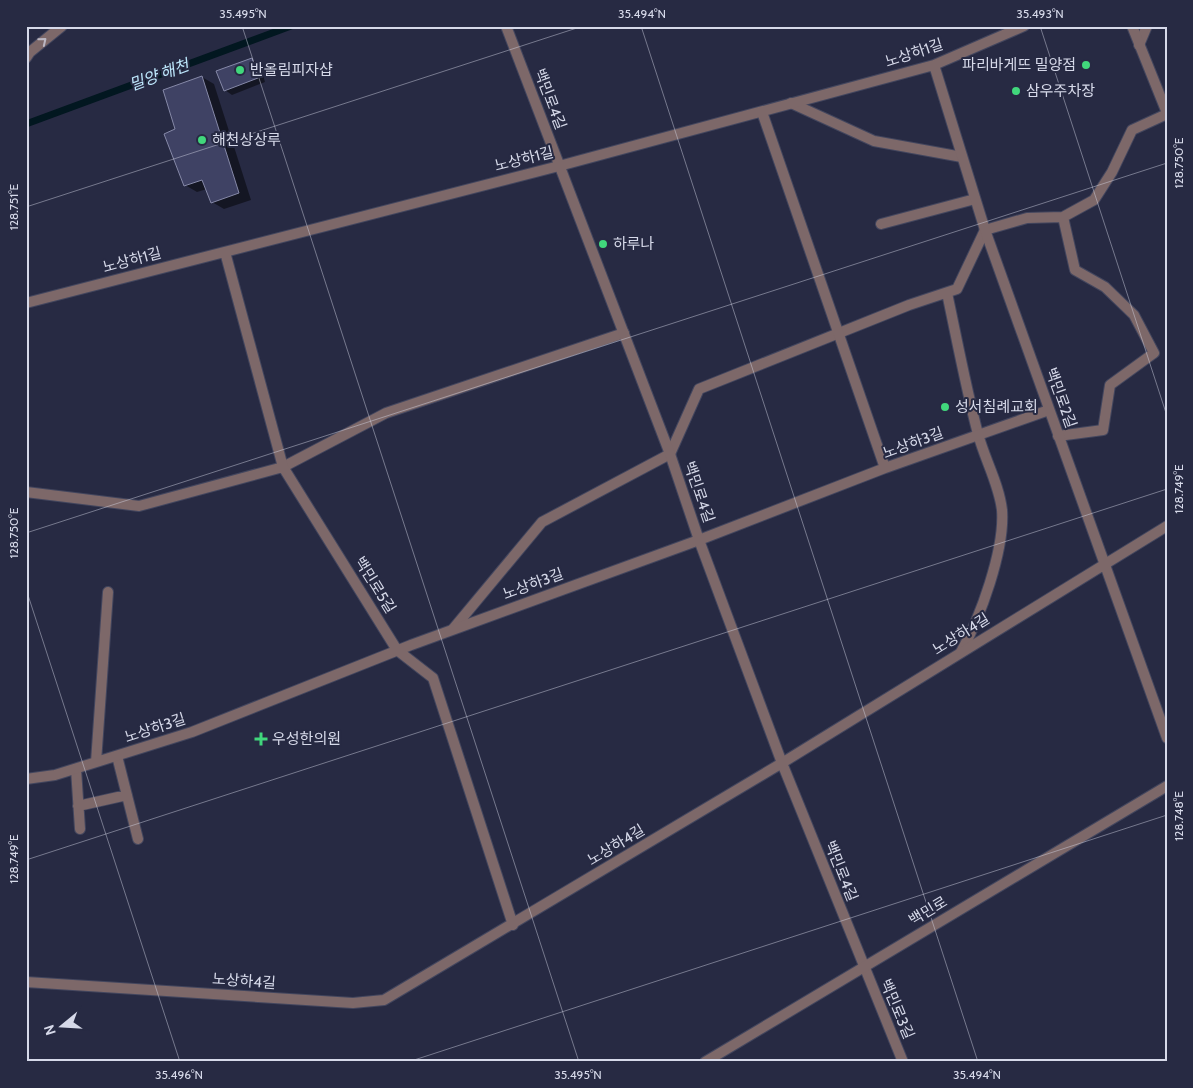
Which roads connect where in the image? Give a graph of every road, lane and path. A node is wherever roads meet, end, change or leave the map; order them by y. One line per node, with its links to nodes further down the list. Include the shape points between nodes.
1 (62, 26): 7 (street, one-way to 1)
2 (506, 26): 13 (street, 백민로4길)
3 (1024, 26): 8 (street, 노상하1길)
4 (1132, 26): 6 (street)
5 (1147, 26): 6 (street)
6 (1139, 45): 11 (street)
7 (26, 58)
8 (934, 65): 9 (street, 노상하1길); 12 (street, 백민로2길)
9 (791, 104): 10 (street, 노상하1길); 12 (street, via 874,141)
10 (762, 112): 13 (street, 노상하1길); 21 (street)
11 (1167, 113): 15 (street, via 1132,130 1094,200)
12 (962, 157): 14 (street, 백민로2길)
13 (559, 166): 18 (street, 노상하1길); 22 (street, 백민로4길)
14 (975, 199): 16 (street); 17 (street, 백민로2길)
15 (1063, 217): 17 (street, via 1027,218); 25 (street, via 1076,270 1105,286 1134,315 1154,353 1110,385 1104,430)
16 (881, 224)
17 (985, 230): 19 (street, via 957,289); 23 (street, 백민로2길)
18 (225, 252): 20 (street, 노상하1길); 27 (street, 백민로5길)
19 (947, 293): 21 (street); 24 (street)
20 (26, 303)
21 (838, 332): 26 (street, via 699,389); 28 (street)
22 (624, 333): 26 (street, 백민로4길); 27 (street, via 386,413)
23 (1049, 410): 24 (street, 노상하3길); 25 (street, 백민로2길)
24 (979, 435): 28 (street, 노상하3길); 36 (street, via 1000,503 999,543 974,627)
25 (1058, 436): 32 (street, 백민로2길)
26 (670, 454): 31 (street, 백민로4길); 34 (street, via 542,522)
27 (283, 468): 29 (street, via 139,506); 35 (street, 백민로5길)
28 (885, 468): 31 (street, 노상하3길)
29 (26, 492)
30 (1167, 526): 32 (street, 노상하4길)
31 (699, 540): 34 (street, 노상하3길); 40 (street, 백민로4길)
32 (1104, 563): 36 (street, 노상하4길); 37 (street, 백민로2길)
33 (108, 592): 39 (street)
34 (453, 629): 35 (street, 노상하3길)
35 (398, 650): 38 (street, 노상하3길, via 192,732); 48 (street, 백민로5길, via 433,678)
36 (960, 652): 40 (street, 노상하4길)
37 (1167, 738)
38 (117, 756): 39 (street, 노상하3길); 44 (street)
39 (96, 762): 41 (street, 노상하3길)
40 (782, 763): 48 (street, 노상하4길); 49 (street, 백민로4길)
41 (76, 769): 42 (street, 노상하3길); 45 (street)
42 (26, 779)
43 (1167, 786): 49 (street, 백민로)
44 (127, 795): 45 (street); 47 (street)
45 (78, 806): 46 (street)
46 (80, 829)
47 (138, 839)
48 (513, 925): 50 (street, 노상하4길, via 384,1000 353,1003)
49 (863, 968): 51 (street, 백민로); 52 (street, 백민로3길)
50 (26, 982)
51 (705, 1062)
52 (903, 1062)

